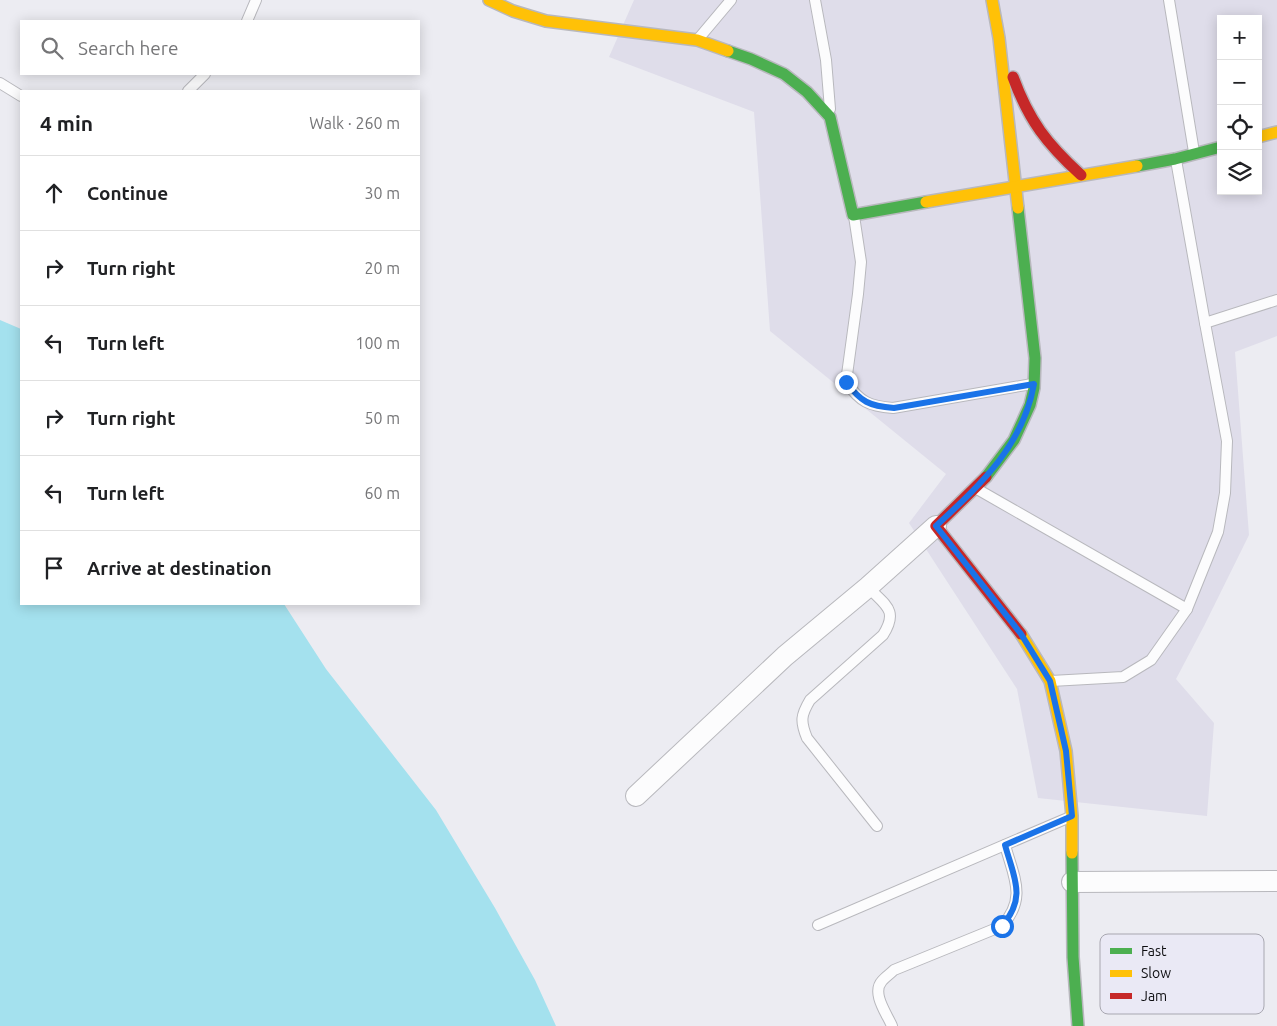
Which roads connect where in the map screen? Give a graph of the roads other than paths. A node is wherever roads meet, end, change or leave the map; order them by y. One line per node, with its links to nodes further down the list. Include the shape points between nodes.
1 (256, 0): 7 (lane)
2 (489, 0): 9 (street, via 546,21)
3 (731, 0): 9 (lane)
4 (814, 0): 14 (lane, via 826,60)
5 (992, 0): 8 (street)
6 (1170, 0): 18 (lane)
7 (247, 20)
8 (999, 38): 20 (street, via 1025,109 1052,149); 21 (street)
9 (697, 40): 14 (street, via 752,58 784,74 807,92)
10 (204, 75): 12 (lane)
11 (0, 83): 13 (lane)
12 (189, 90)
13 (20, 95)
14 (830, 117): 22 (street)
15 (1277, 132): 16 (street)
16 (1262, 136)
17 (1217, 148): 18 (street)
18 (1194, 154): 19 (street)
19 (1176, 160): 20 (street); 24 (lane)
20 (1081, 175): 21 (street)
21 (1015, 186): 22 (street); 25 (street, via 1035,358)
22 (853, 215): 25 (lane, via 861,262 846,382 856,396 874,406 894,408)
23 (1277, 300): 24 (lane)
24 (1205, 323): 29 (lane, via 1227,441 1225,492 1218,532)
25 (1034, 384): 26 (street, via 1030,405 1016,438)
26 (977, 488): 27 (street); 29 (lane)
27 (936, 526): 28 (street); 30 (street, via 1021,634)
28 (868, 587): 31 (street, via 785,656); 33 (lane, via 890,611 891,622 883,635 810,700 803,712 802,726)
29 (1187, 609): 30 (lane, via 1151,660 1123,677)
30 (1050, 681): 32 (street, via 1066,751)
31 (636, 796)
32 (1072, 816): 34 (lane); 36 (street)
33 (878, 826)
34 (1005, 845): 37 (lane); 38 (lane, via 1017,890 1010,916 1002,926 894,970 880,982 880,1001)
35 (1277, 881): 36 (street)
36 (1072, 882): 39 (street)
37 (818, 925)
38 (892, 1026)
39 (1078, 1026)

